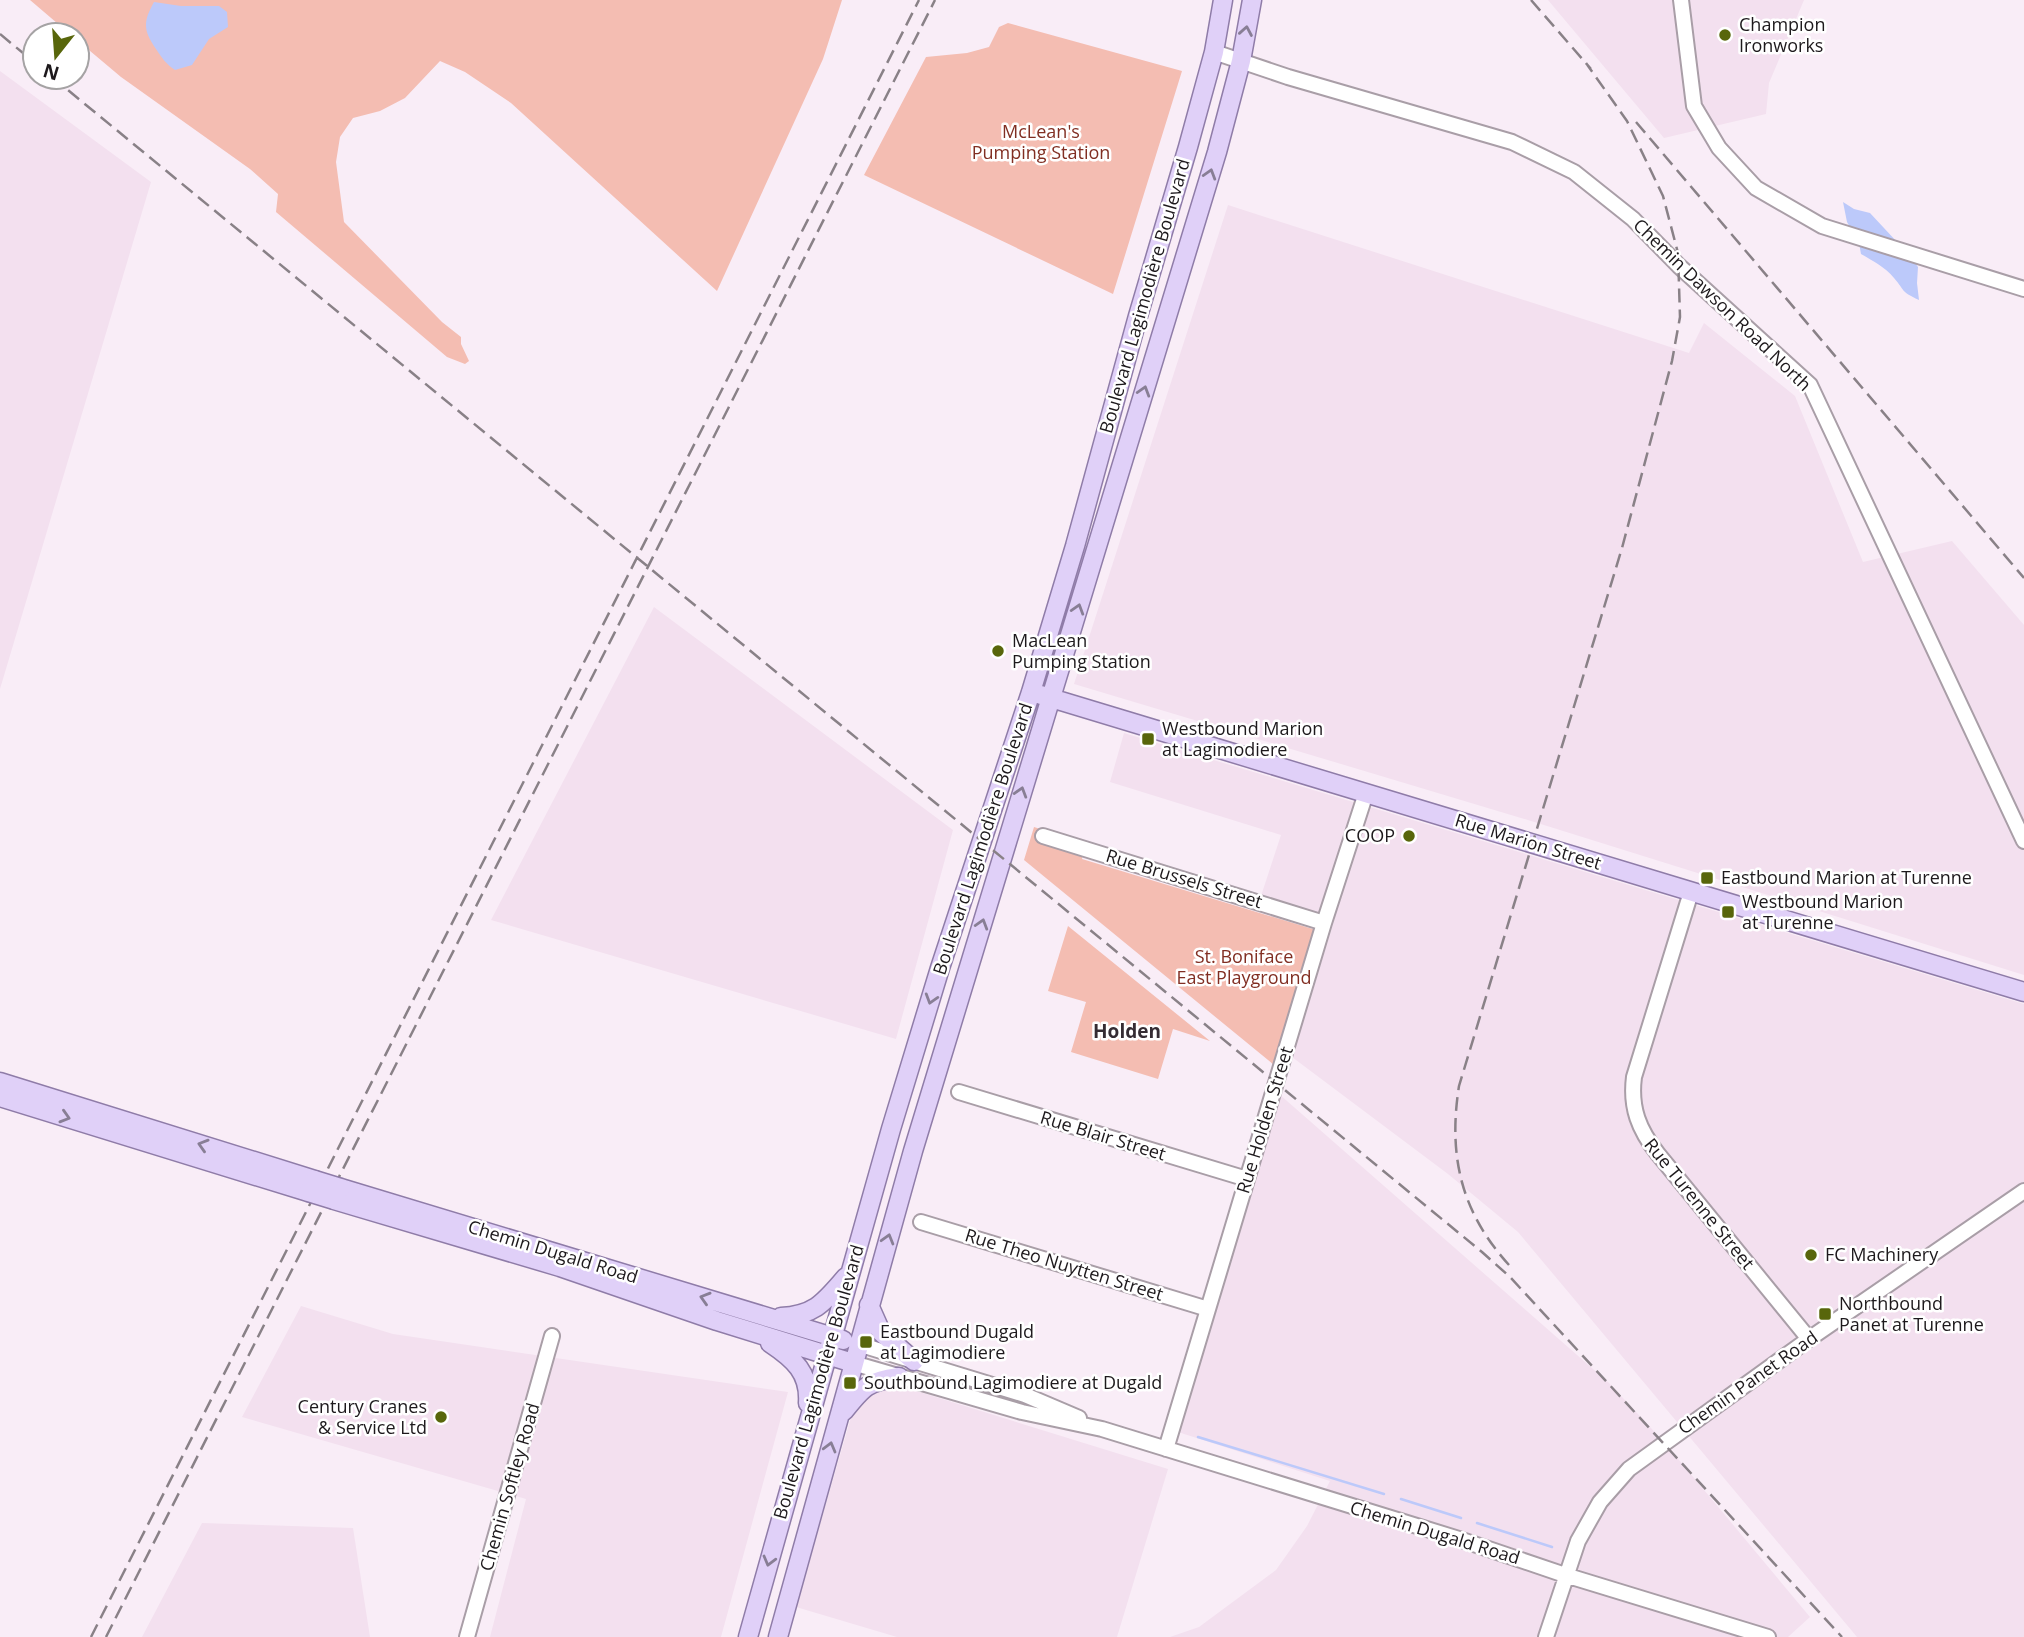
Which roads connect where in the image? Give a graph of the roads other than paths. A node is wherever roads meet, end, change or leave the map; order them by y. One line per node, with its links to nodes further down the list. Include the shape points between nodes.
1 (1223, 0): 4 (main road, Boulevard Lagimodière Boulevard)
2 (1252, 0): 5 (main road, Boulevard Lagimodière Boulevard, one-way to 2)
3 (1681, 0): 6 (street, via 1694,106 1719,148 1756,188 1822,226)
4 (1214, 52): 5 (street, Chemin Dawson Road North); 7 (main road, Boulevard Lagimodière Boulevard)
5 (1241, 61): 8 (main road, Boulevard Lagimodière Boulevard, one-way to 5); 11 (street, Chemin Dawson Road North, via 1512,142 1574,172 1633,219 1810,385)
6 (2024, 289)
7 (1031, 692): 8 (main road, Rue Marion Street); 23 (main road, Boulevard Lagimodière Boulevard, one-way to 23, via 937,980)
8 (1050, 698): 9 (main road, Rue Marion Street); 24 (main road, Boulevard Lagimodière Boulevard, one-way to 8)
9 (1366, 793): 12 (main road, Rue Marion Street); 13 (street, Rue Holden Street)
10 (1043, 836): 13 (street, Rue Brussels Street)
11 (2024, 841)
12 (1691, 892): 14 (main road, Rue Marion Street); 30 (street, Rue Turenne Street, via 1634,1077 1636,1117 1658,1154)
13 (1324, 923): 18 (street, Rue Holden Street)
14 (2024, 992)
15 (0, 1082): 19 (main road, Chemin Dugald Road, one-way to 15)
16 (959, 1092): 18 (street, Rue Blair Street)
17 (0, 1097): 19 (main road, Chemin Dugald Road, one-way to 19)
18 (1247, 1180): 25 (street, Rue Holden Street)
19 (311, 1186): 21 (main road, Chemin Dugald Road, bridge)
20 (2024, 1191): 30 (street, Chemin Panet Road)
21 (337, 1194): 26 (main road, Chemin Dugald Road, one-way to 21); 27 (main road, Chemin Dugald Road)
22 (921, 1222): 25 (street, Rue Theo Nuytten Street)
23 (850, 1272): 26 (main road, via 810,1312); 29 (main road, Boulevard Lagimodière Boulevard)
24 (869, 1305): 31 (main road, Boulevard Lagimodière Boulevard); 33 (main road, via 881,1332)
25 (1208, 1309): 39 (street, Rue Holden Street)
26 (770, 1318): 29 (main road, Chemin Dugald Road)
27 (753, 1332): 32 (main road, Chemin Dugald Road); 37 (main road, via 803,1371 809,1394)
28 (552, 1336): 41 (street, Chemin Softley Road)
29 (832, 1336): 31 (main road, Chemin Dugald Road); 32 (main road, Boulevard Lagimodière Boulevard)
30 (1809, 1339): 40 (street, Chemin Panet Road, via 1629,1469 1600,1502)
31 (858, 1344): 33 (street, Chemin Dugald Road); 34 (main road, Boulevard Lagimodière Boulevard)
32 (827, 1355): 34 (main road, Chemin Dugald Road); 37 (main road, Boulevard Lagimodière Boulevard)
33 (914, 1361): 38 (street, Chemin Dugald Road, via 1025,1395)
34 (853, 1363): 35 (street, Chemin Dugald Road); 36 (main road, Boulevard Lagimodière Boulevard)
35 (899, 1377): 36 (main road, via 880,1379 861,1389); 38 (street, Chemin Dugald Road)
36 (837, 1419): 43 (main road, Boulevard Lagimodière Boulevard, one-way to 36)
37 (807, 1424): 42 (main road, Boulevard Lagimodière Boulevard, one-way to 42)
38 (1102, 1429): 39 (street, Chemin Dugald Road)
39 (1166, 1449): 40 (street, Chemin Dugald Road)
40 (1565, 1575): 44 (street, Chemin Panet Road); 45 (street, Chemin Dugald Road)
41 (467, 1637)
42 (748, 1637)
43 (778, 1637)
44 (1546, 1637)
45 (1768, 1637)

